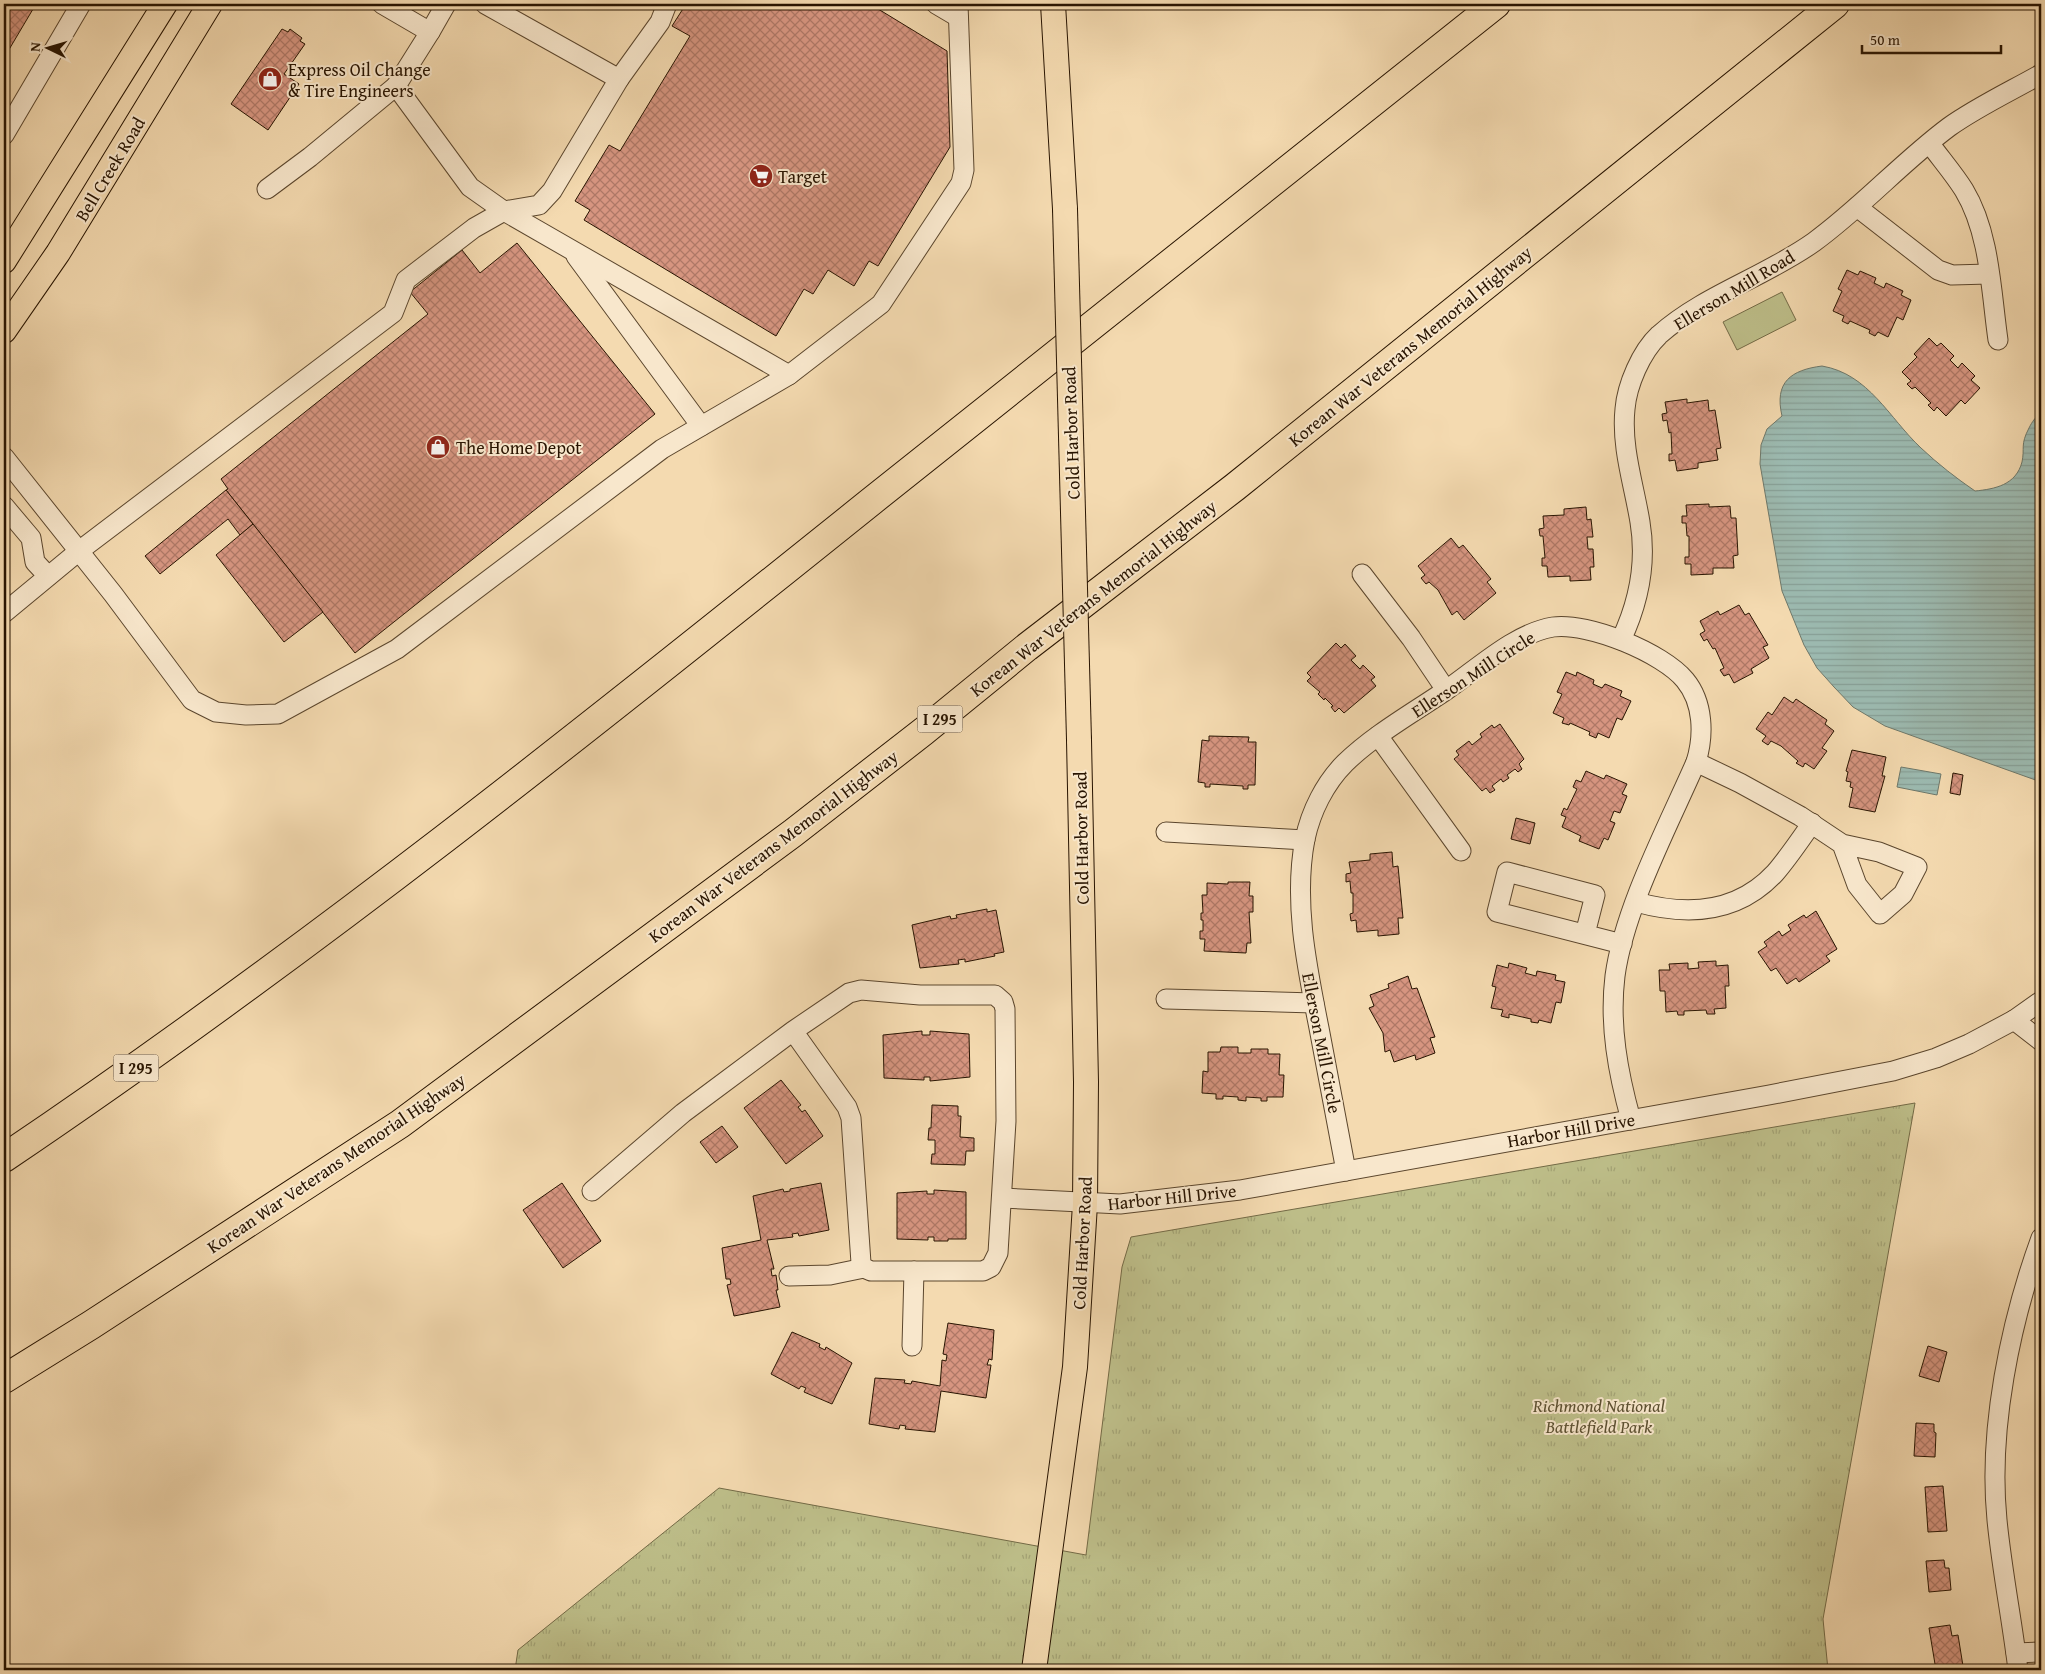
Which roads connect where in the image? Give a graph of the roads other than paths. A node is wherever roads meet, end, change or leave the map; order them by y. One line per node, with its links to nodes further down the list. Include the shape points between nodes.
1 (81, 4): 17 (street)
2 (165, 4): 23 (main road)
3 (210, 4): 25 (main road, Bell Creek Road, via 58,253)
4 (382, 4): 13 (street)
5 (446, 4): 13 (street)
6 (485, 4): 15 (street)
7 (667, 4): 15 (street, via 660,22)
8 (936, 4): 12 (street)
9 (1053, 4): 58 (main road, Cold Harbor Road, bridge, via 1065,209 1086,1082)
10 (1496, 4): 54 (highway, I 295, via 596,722 385,886 185,1033)
11 (1836, 4): 64 (highway, Korean War Veterans Memorial Highway / I 295, via 1242,481 793,834 400,1124 91,1326)
12 (958, 10): 27 (street, via 964,170 961,183 880,304)
13 (430, 32): 16 (street)
14 (2041, 74): 18 (street, Ellerson Mill Road, via 1950,127)
15 (619, 79): 21 (street, via 552,191 539,205)
16 (396, 86): 19 (street); 21 (street, via 470,187)
17 (4, 135)
18 (1930, 144): 20 (street, Ellerson Mill Road); 24 (street, via 1965,191 1982,238)
19 (267, 189)
20 (1856, 207): 24 (street, via 1938,270 1952,275); 35 (street, Ellerson Mill Road, via 1814,242 1687,314 1659,336 1639,365 1625,409 1630,477 1642,540 1641,577 1637,599)
21 (504, 211): 22 (street); 31 (street, via 474,228 406,280 393,313)
22 (570, 249): 27 (street); 28 (street)
23 (4, 262)
24 (1989, 274): 26 (street)
25 (4, 331)
26 (1998, 340)
27 (788, 375): 28 (street)
28 (701, 426): 31 (street, via 662,449 397,650 278,714 216,712 192,700)
29 (4, 457): 31 (street)
30 (4, 506): 33 (street, via 31,538 35,562)
31 (79, 551): 33 (street)
32 (1362, 574): 36 (street)
33 (48, 576): 34 (street)
34 (4, 613)
35 (1621, 640): 36 (street, Ellerson Mill Circle, via 1598,632 1555,627 1532,632); 38 (street, Ellerson Mill Circle, via 1650,654 1685,680 1701,716 1700,750)
36 (1446, 690): 37 (street, Ellerson Mill Circle)
37 (1378, 736): 41 (street, Ellerson Mill Circle, via 1345,764 1327,786 1311,817); 43 (street)
38 (1696, 762): 39 (street); 44 (street, Ellerson Mill Circle)
39 (1812, 823): 42 (street); 44 (street, via 1774,874 1744,896 1705,910 1682,911)
40 (1166, 832): 41 (street)
41 (1305, 840): 49 (street, Ellerson Mill Circle, via 1302,928)
42 (1842, 844)
43 (1461, 851)
44 (1636, 902): 46 (street, Ellerson Mill Circle)
45 (1585, 934): 45 (street, via 1497,912 1507,872 1595,895); 46 (street)
46 (1622, 944): 53 (street, Ellerson Mill Circle, via 1615,976 1614,1039 1620,1080)
47 (1166, 999): 49 (street)
48 (2041, 1001): 50 (street, Harbor Hill Drive)
49 (1314, 1003): 55 (street, Ellerson Mill Circle)
50 (2014, 1020): 52 (street); 53 (street, Harbor Hill Drive, via 1961,1047 1893,1071)
51 (793, 1031): 56 (street, via 683,1113); 57 (street, via 849,993 861,990 920,995 996,995 1005,1009 1006,1121); 60 (street, via 847,1107 851,1118 861,1263)
52 (2041, 1041)
53 (1631, 1120): 55 (street, Harbor Hill Drive)
54 (5, 1158)
55 (1346, 1171): 58 (street, Harbor Hill Drive, via 1240,1190 1120,1204)
56 (592, 1191)
57 (1002, 1198): 58 (street, Harbor Hill Drive); 61 (street, via 998,1254 991,1267 983,1271)
58 (1085, 1204): 67 (main road, Cold Harbor Road, via 1075,1367)
59 (2041, 1238): 66 (street, via 2017,1318 1998,1431 1997,1519)
60 (864, 1268): 61 (street, via 871,1271); 62 (street, via 830,1275)
61 (914, 1271): 63 (street)
62 (789, 1276)
63 (912, 1346)
64 (4, 1379)
65 (2041, 1652): 66 (street)
66 (2017, 1661)
67 (1034, 1670)

